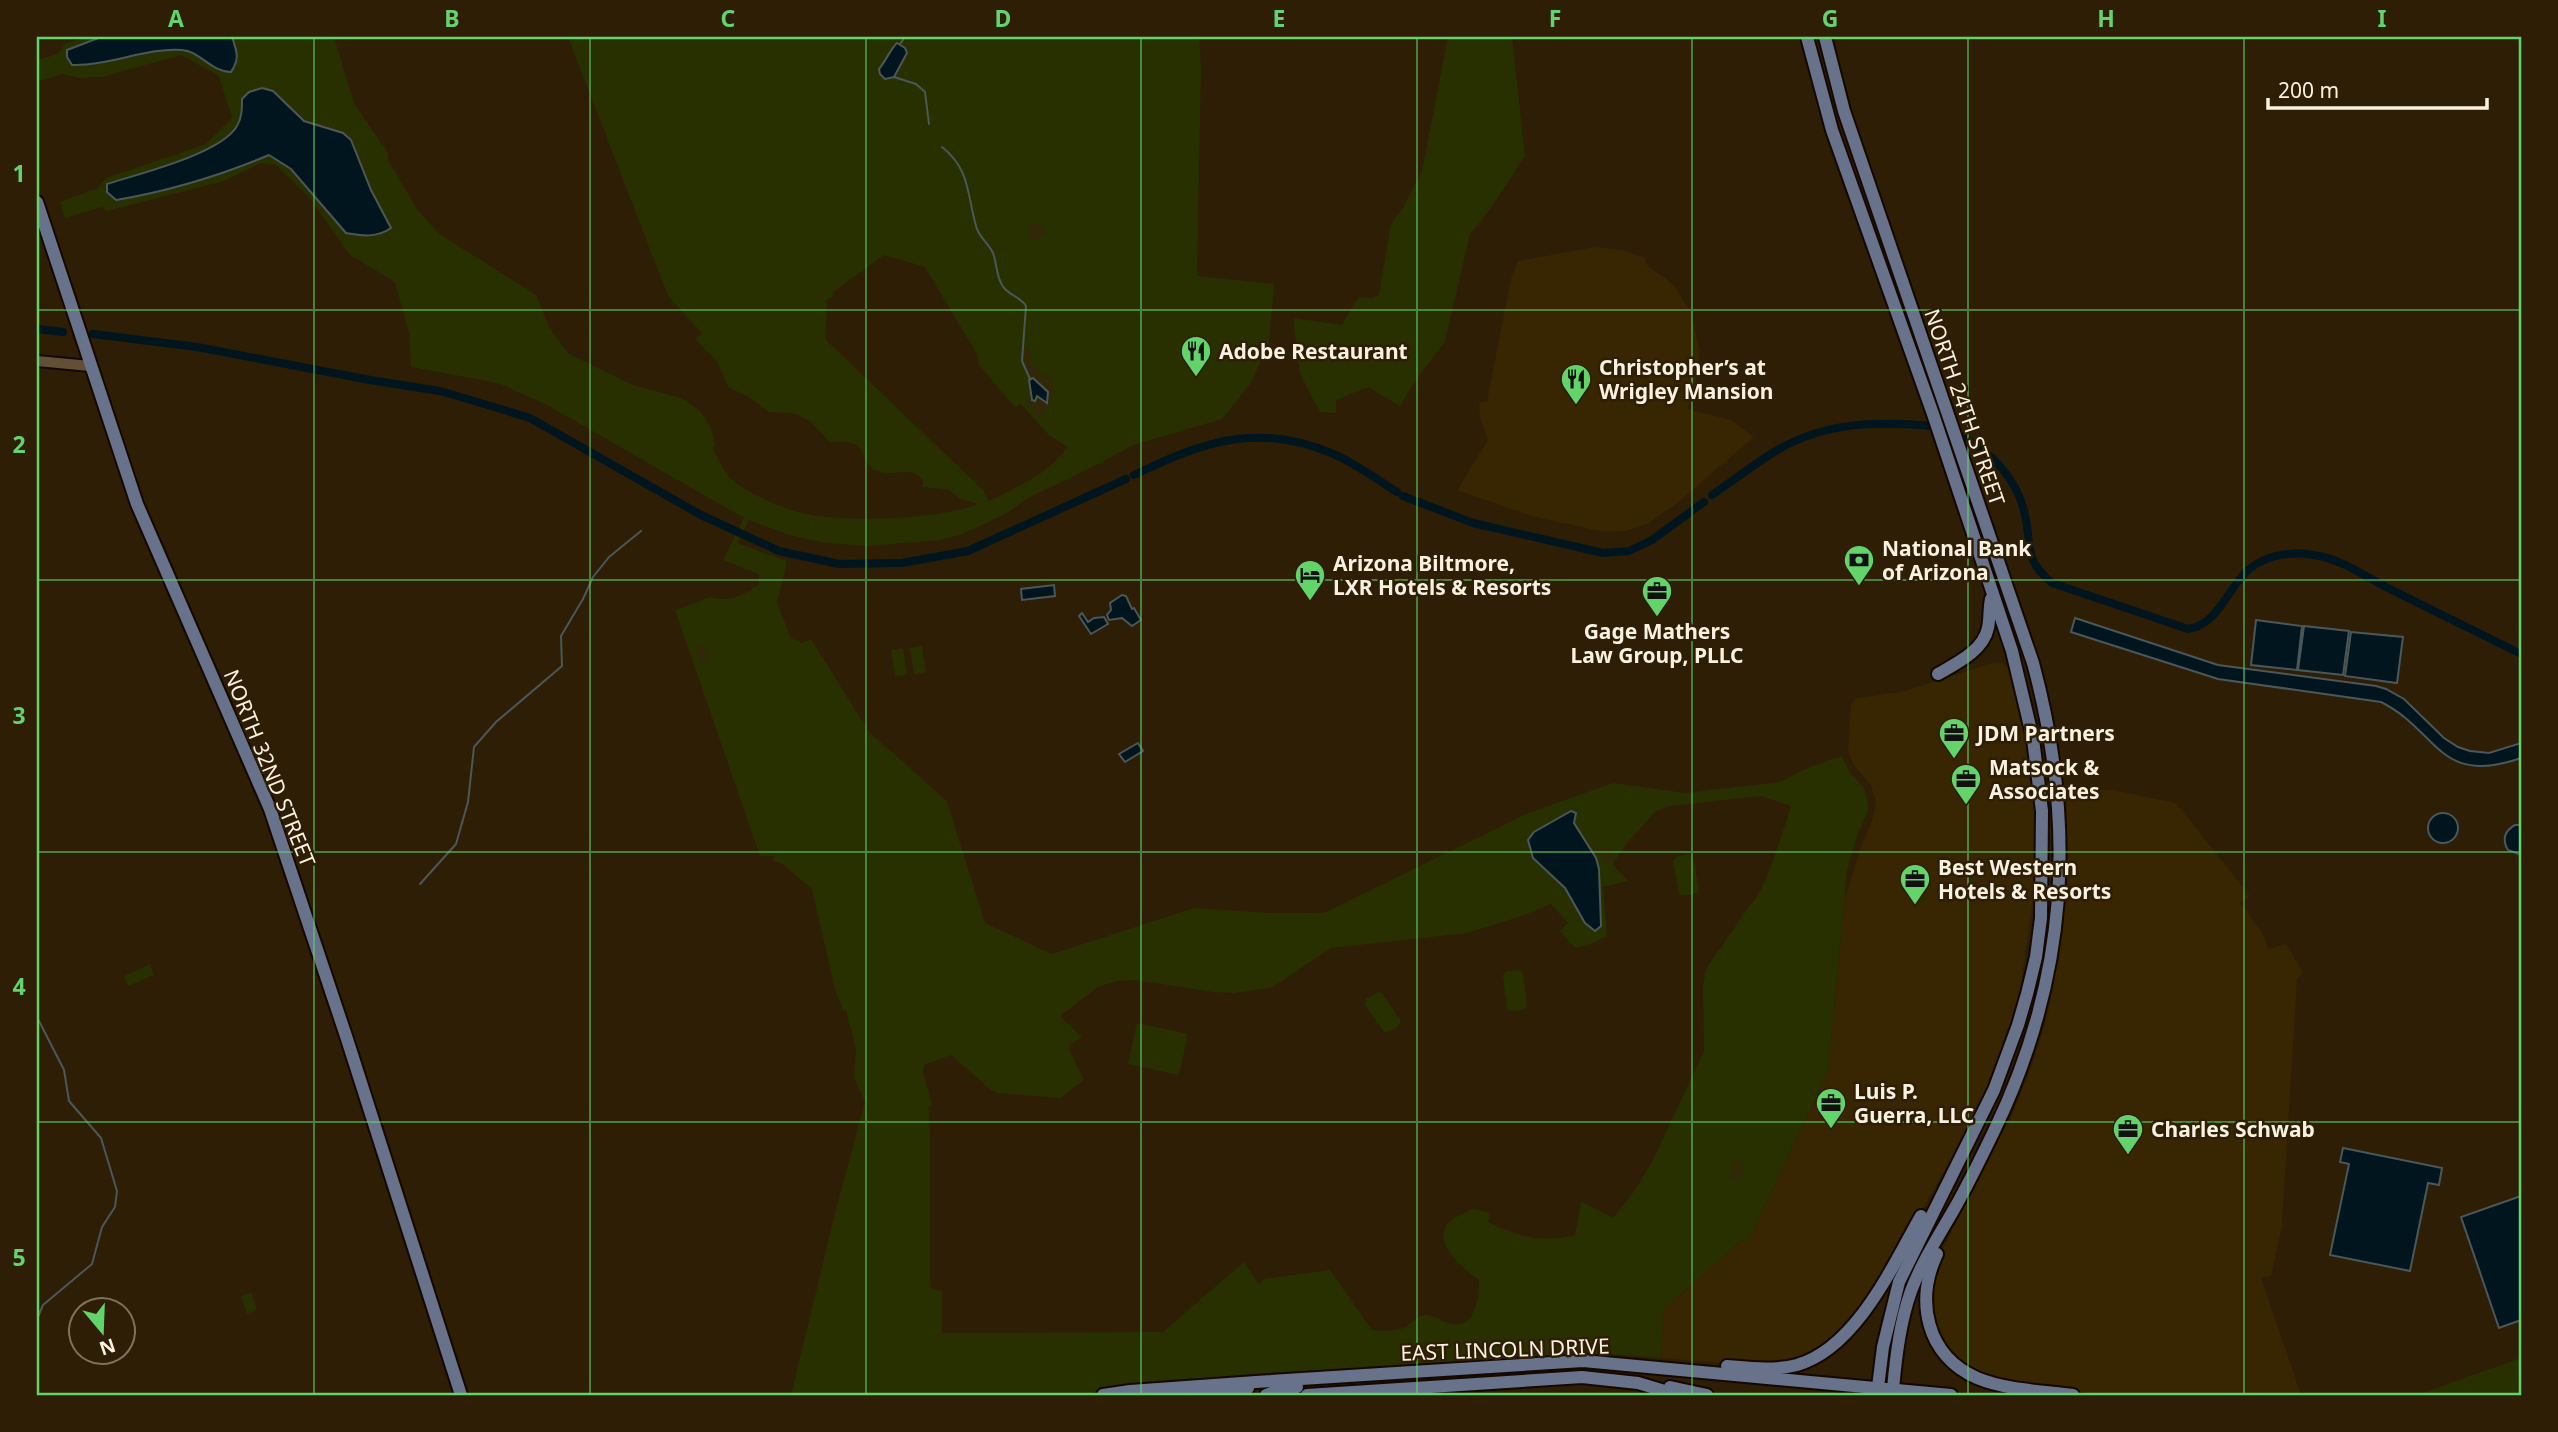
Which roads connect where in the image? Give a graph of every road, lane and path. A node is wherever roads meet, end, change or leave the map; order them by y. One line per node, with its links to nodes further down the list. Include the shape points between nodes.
1 (1807, 37): 6 (main road, NORTH 24TH STREET, via 1832,130)
2 (1825, 37): 9 (main road, NORTH 24TH STREET, via 1844,111 2033,663 2056,776 2060,829 2058,908 2050,970)
3 (37, 202): 5 (main road, NORTH 32ND STREET)
4 (37, 361): 5 (street)
5 (90, 366): 18 (main road, NORTH 32ND STREET, via 146,526 271,809)
6 (1992, 595): 7 (main road, via 1987,630 1979,645); 8 (main road, NORTH 24TH STREET, via 2025,697 2037,762 2043,833)
7 (1938, 674)
8 (2037, 951): 9 (main road, via 2031,1004); 10 (main road, NORTH 24TH STREET)
9 (2034, 1028): 10 (main road); 12 (main road, NORTH 24TH STREET, via 2005,1107)
10 (2012, 1042): 11 (main road, NORTH 24TH STREET, via 1982,1116)
11 (1951, 1173): 13 (main road, via 1858,1320 1826,1352 1778,1368); 17 (main road, NORTH 24TH STREET, via 1899,1282 1885,1334)
12 (1954, 1210): 17 (main road, NORTH 24TH STREET, via 1912,1290); 25 (main road, via 1926,1289 1927,1314 1940,1346 1961,1369 1983,1380)
13 (1655, 1366): 14 (main road, EAST LINCOLN DRIVE, via 1583,1361); 17 (main road, EAST LINCOLN DRIVE)
14 (1412, 1372): 16 (main road, EAST LINCOLN DRIVE, via 1256,1382 1234,1392); 20 (main road, via 1382,1380 1281,1389)
15 (1653, 1386): 21 (main road, EAST LINCOLN DRIVE, via 1575,1377); 22 (main road, EAST LINCOLN DRIVE); 23 (main road)
16 (1198, 1392): 19 (main road, via 1175,1388)
17 (1885, 1392): 24 (main road, EAST LINCOLN DRIVE)
18 (461, 1395)
19 (1102, 1395)
20 (1266, 1395)
21 (1307, 1395)
22 (1678, 1395)
23 (1707, 1395)
24 (1951, 1395)
25 (2073, 1395)

